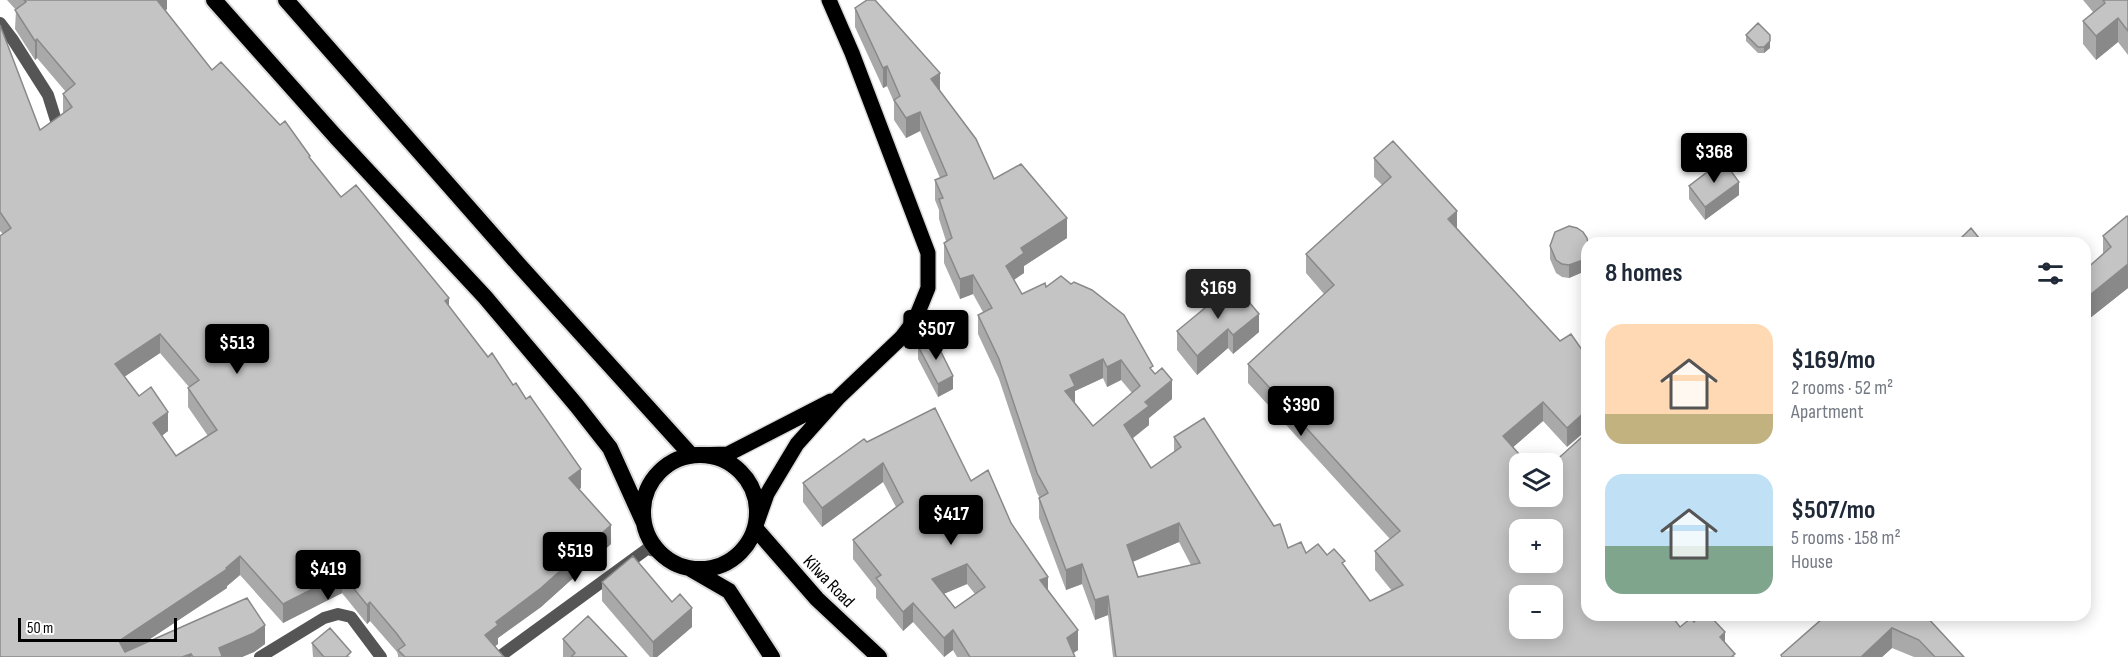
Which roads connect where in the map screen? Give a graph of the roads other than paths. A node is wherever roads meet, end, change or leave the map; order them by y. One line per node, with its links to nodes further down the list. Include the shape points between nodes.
1 (214, 0): 8 (highway, via 485,297 577,406 610,448)
2 (286, 0): 7 (highway)
3 (829, 0): 6 (main road, via 928,253 928,288 915,320)
4 (0, 23): 5 (street, via 48,95)
5 (58, 127)
6 (839, 397): 7 (main road, via 728,454); 9 (main road, via 797,444 767,494)
7 (691, 456): 8 (highway, via 670,463 648,488); 9 (highway, via 709,455 732,464 749,481 757,504)
8 (643, 521): 10 (highway, via 648,538)
9 (755, 528): 11 (highway, via 746,547 730,561 710,569); 16 (highway, Kilwa Road, via 818,599)
10 (659, 552): 11 (highway, via 672,563); 14 (street, via 647,549)
11 (689, 568): 15 (highway, via 729,591)
12 (260, 657): 13 (street, via 324,618 338,614 351,617)
13 (381, 657)
14 (499, 657)
15 (772, 657)
16 (879, 657)

